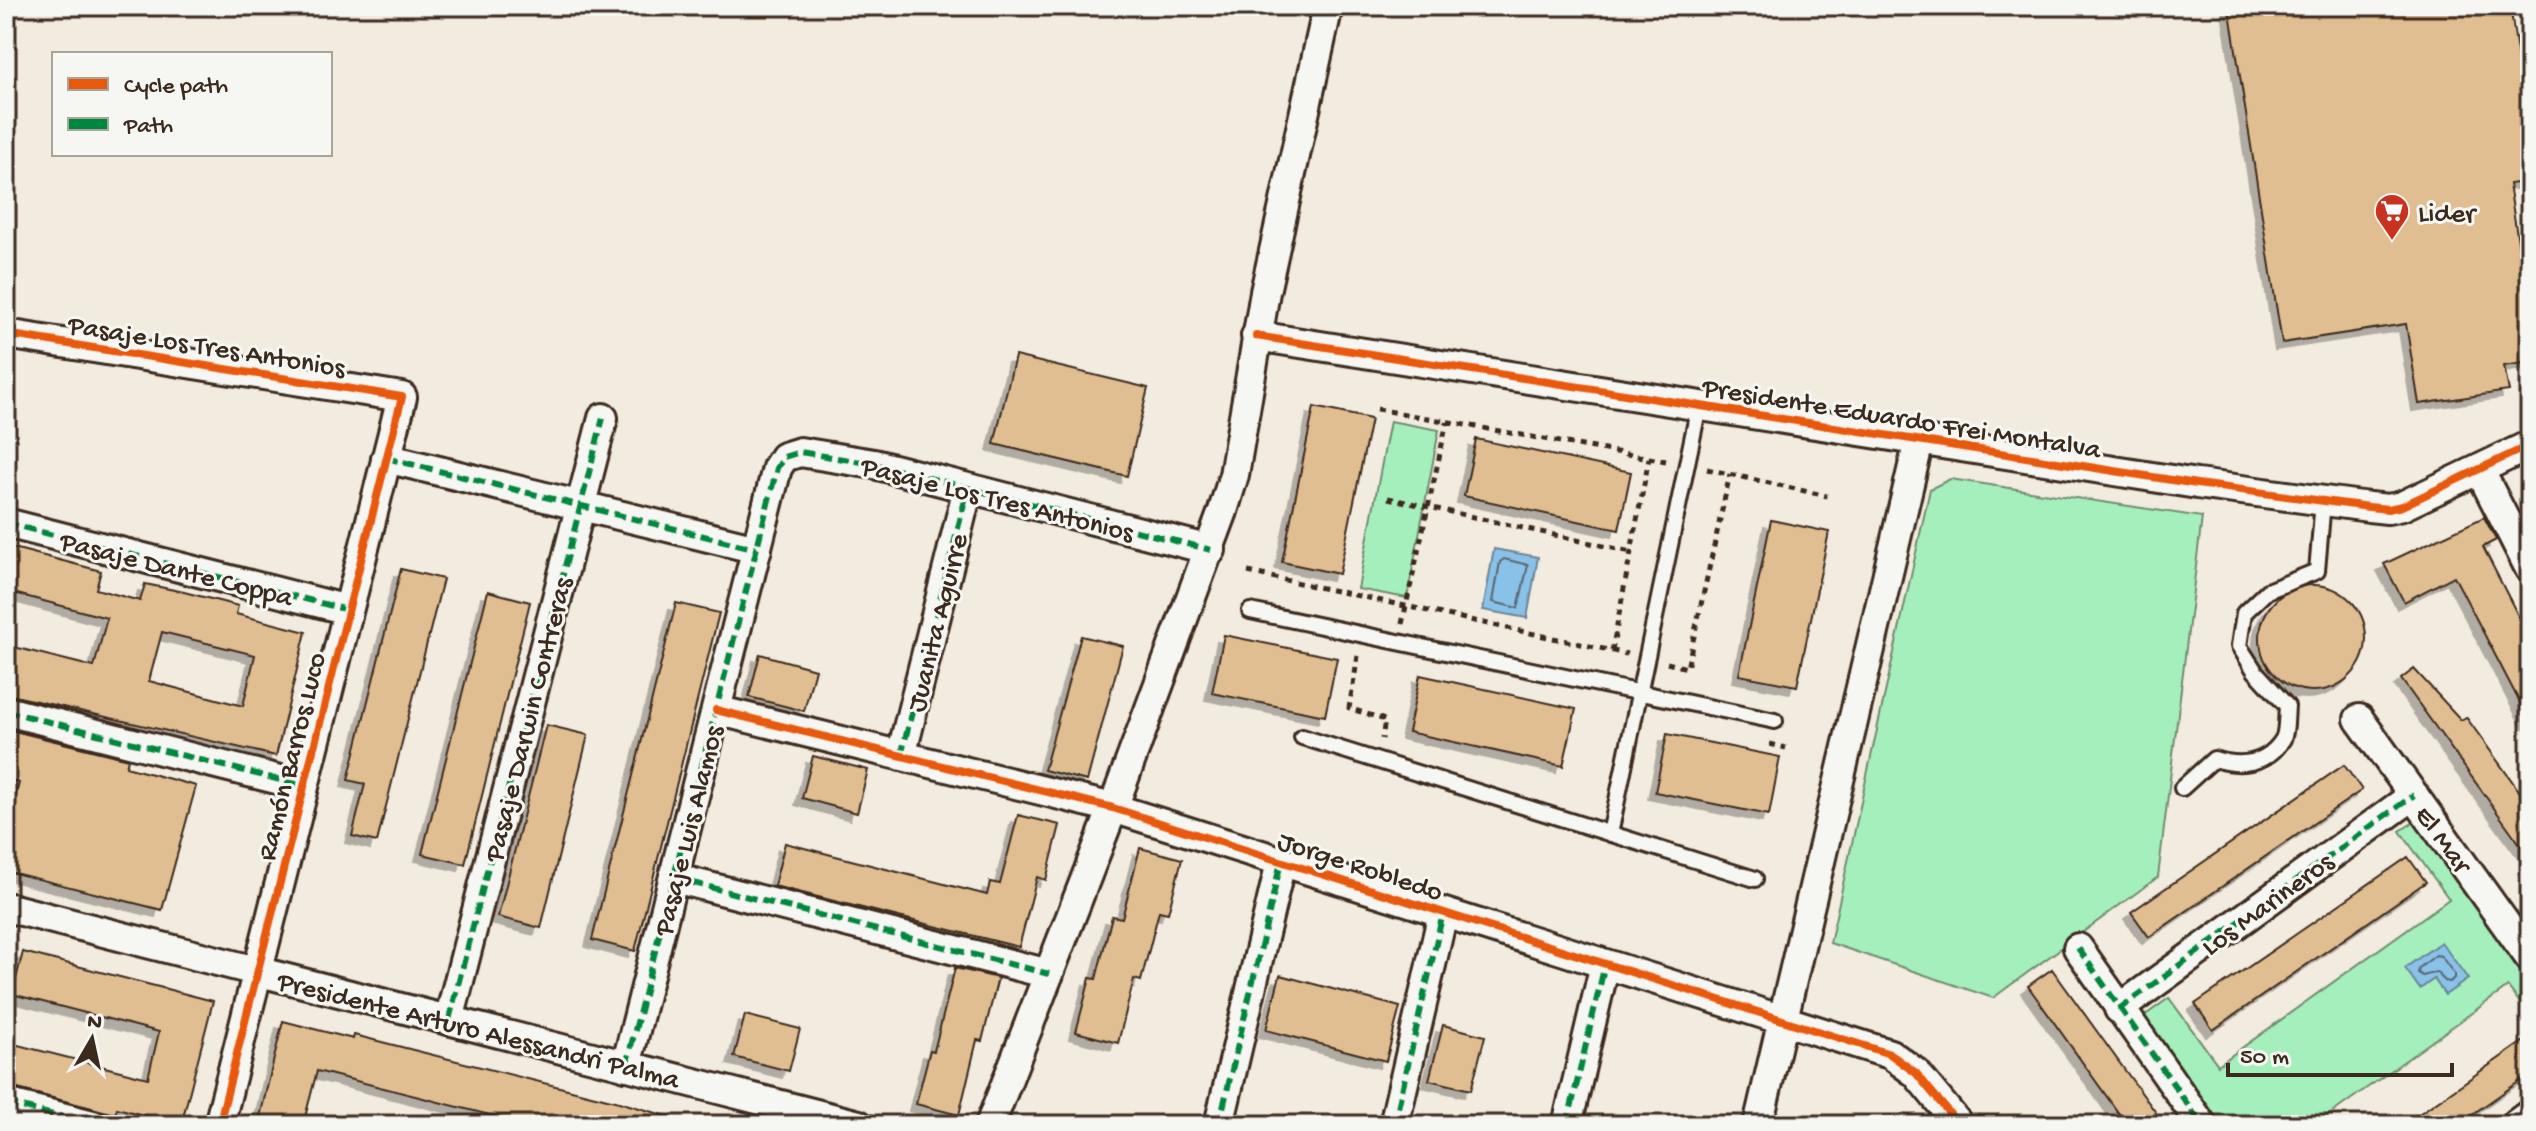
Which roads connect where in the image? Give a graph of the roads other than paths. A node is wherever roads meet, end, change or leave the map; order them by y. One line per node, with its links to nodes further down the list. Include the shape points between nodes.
1 (1328, 6): 3 (street)
2 (6, 334): 4 (street, Pasaje Los Tres Antonios)
3 (1256, 336): 5 (street, Presidente Eduardo Frei Montalva); 17 (street, via 1234,475)
4 (402, 397): 10 (street, Ramón Barros Luco)
5 (1699, 406): 7 (street, Presidente Eduardo Frei Montalva); 21 (lane)
6 (603, 418): 14 (street, Pasaje Darwin Contreras)
7 (1919, 441): 13 (street, Presidente Eduardo Frei Montalva); 45 (street)
8 (2530, 445): 11 (street, Presidente Eduardo Frei Montalva)
9 (784, 457): 12 (street, Pasaje Los Tres Antonios, via 800,452 874,464); 16 (street, Pasaje Luis Alamos)
10 (386, 458): 14 (street); 19 (street, Ramón Barros Luco)
11 (2480, 471): 13 (street, Presidente Eduardo Frei Montalva, via 2388,509); 18 (street)
12 (968, 488): 17 (street, Pasaje Los Tres Antonios); 27 (street, Juanita Aguirre)
13 (2323, 501): 29 (lane, via 2317,571 2267,591 2244,613 2239,646 2287,706 2284,737 2251,762 2237,766 2214,759)
14 (580, 506): 16 (street); 44 (street, Pasaje Darwin Contreras)
15 (6, 523): 19 (street, Pasaje Dante Coppa)
16 (757, 549): 22 (street, Pasaje Luis Alamos)
17 (1211, 550): 31 (street)
18 (2530, 569)
19 (348, 610): 28 (street, Ramón Barros Luco)
20 (1250, 611): 21 (lane)
21 (1639, 693): 25 (lane); 32 (lane)
22 (716, 710): 27 (street, Jorge Robledo); 34 (street, Pasaje Luis Alamos)
23 (6, 711): 28 (street)
24 (2359, 719): 30 (street, El Mar)
25 (1775, 721)
26 (1302, 737): 32 (lane)
27 (901, 756): 31 (street, Jorge Robledo)
28 (304, 786): 41 (street, Ramón Barros Luco)
29 (2182, 788)
30 (2414, 795): 39 (street, El Mar); 43 (street, Los Marineros)
31 (1113, 808): 33 (street, Jorge Robledo); 42 (street)
32 (1610, 834): 35 (lane)
33 (1281, 862): 37 (street, Jorge Robledo); 53 (street)
34 (674, 878): 42 (street); 46 (street, Pasaje Luis Alamos)
35 (1755, 879)
36 (6, 907): 41 (street, Presidente Arturo Alessandri Palma)
37 (1443, 913): 40 (street, Jorge Robledo); 54 (street)
38 (2078, 948): 43 (street)
39 (2530, 958)
40 (1605, 964): 45 (street, Jorge Robledo); 55 (street)
41 (257, 971): 44 (street, Presidente Arturo Alessandri Palma); 50 (street, Ramón Barros Luco)
42 (1049, 974): 52 (street)
43 (2119, 1009): 58 (street)
44 (449, 1020): 46 (street, Presidente Arturo Alessandri Palma)
45 (1783, 1020): 56 (street); 57 (street, Jorge Robledo, via 1902,1061)
46 (626, 1066): 51 (street, Presidente Arturo Alessandri Palma)
47 (6, 1103): 49 (street)
48 (2530, 1114): 59 (street)
49 (93, 1125)
50 (219, 1125)
51 (859, 1125)
52 (990, 1125)
53 (1219, 1125)
54 (1394, 1125)
55 (1567, 1125)
56 (1758, 1125)
57 (1959, 1125)
58 (2202, 1125)
59 (2515, 1125)

